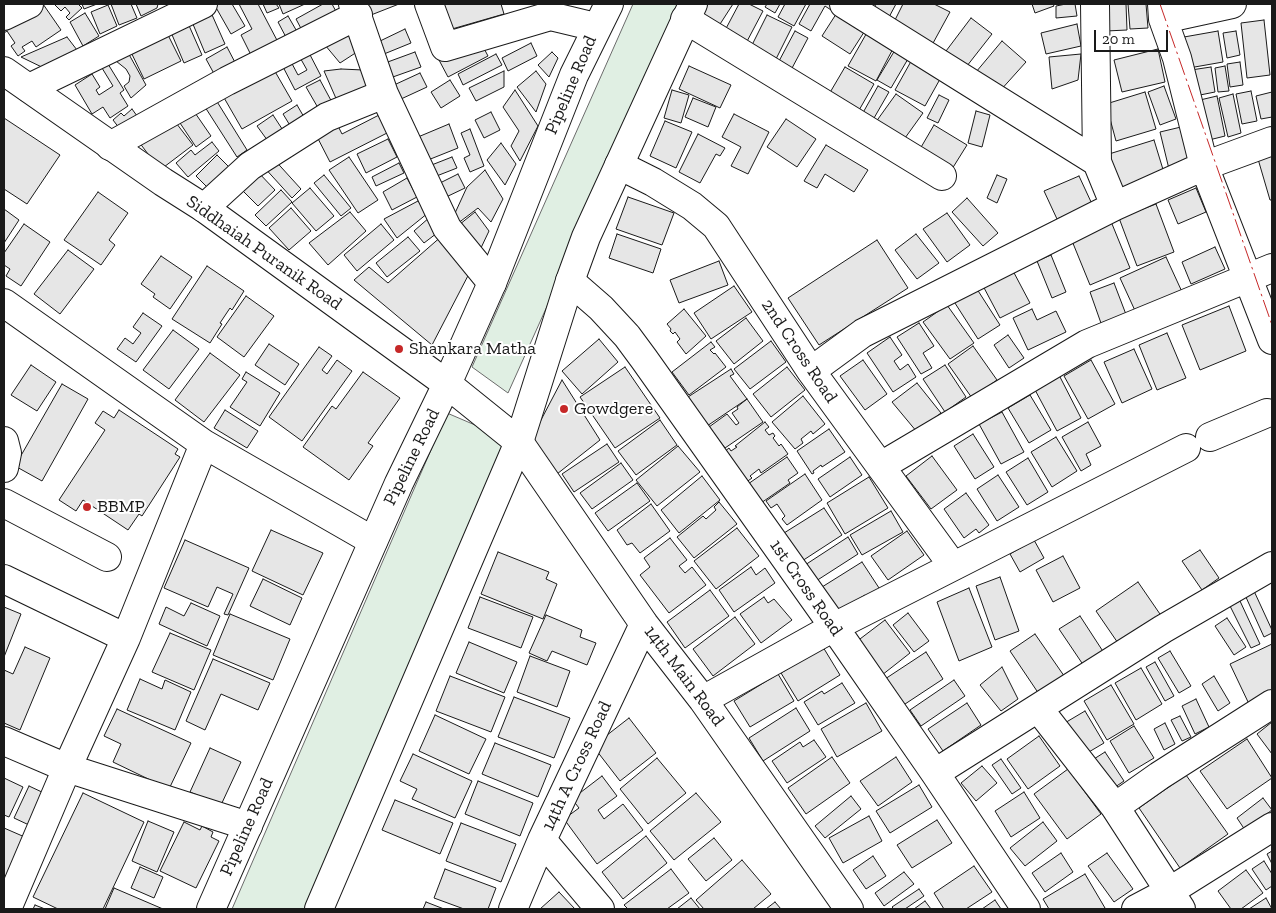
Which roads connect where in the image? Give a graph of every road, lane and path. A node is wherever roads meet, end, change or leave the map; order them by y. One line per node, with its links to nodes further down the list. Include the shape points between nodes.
1 (29, 4): 12 (street)
2 (203, 4): 15 (street)
3 (429, 4): 9 (street, via 445,47)
4 (609, 4): 13 (street, Pipeline Road)
5 (844, 4): 19 (street)
6 (1095, 4): 19 (street)
7 (1232, 4): 11 (street)
8 (356, 9): 16 (street); 18 (street)
9 (550, 10): 13 (street)
10 (689, 11): 20 (street); 22 (street)
11 (1162, 11): 21 (street)
12 (4, 16)
13 (596, 27): 28 (street, Pipeline Road)
14 (4, 72): 15 (street, Siddhaiah Puranik Road)
15 (29, 88): 18 (street, Siddhaiah Puranik Road)
16 (384, 94): 24 (street, via 327,117 250,166); 28 (street, via 446,228)
17 (1272, 141): 21 (street)
18 (110, 146): 24 (street, Siddhaiah Puranik Road)
19 (1097, 162): 23 (street)
20 (619, 165): 27 (street, via 586,236); 31 (street, 2nd Cross Road, via 692,206 711,221)
21 (1204, 166): 23 (street); 26 (street)
22 (942, 176)
23 (1115, 206): 31 (street, via 863,333)
24 (204, 208): 32 (street, Siddhaiah Puranik Road)
25 (1272, 268): 26 (street)
26 (1247, 279): 30 (street); 39 (street, via 1087,344)
27 (570, 281): 36 (street); 48 (street, 1st Cross Road, via 627,336)
28 (492, 283): 32 (street, Pipeline Road)
29 (4, 303): 37 (street)
30 (1272, 340)
31 (811, 371): 39 (street, 2nd Cross Road)
32 (447, 384): 36 (street, Siddhaiah Puranik Road); 42 (street, Pipeline Road)
33 (1267, 413): 34 (street)
34 (1210, 437)
35 (4, 440): 40 (street)
36 (519, 442): 47 (street, 14th Main Road); 63 (street)
37 (204, 444): 42 (street); 49 (street)
38 (1186, 448): 44 (street)
39 (880, 466): 44 (street, 2nd Cross Road)
40 (4, 468)
41 (4, 503): 43 (street)
42 (373, 541): 57 (street, Pipeline Road)
43 (107, 557)
44 (953, 566): 48 (street)
45 (1272, 566): 52 (street, via 1163,629)
46 (4, 579): 49 (street)
47 (644, 624): 50 (street, 14th Main Road); 59 (street, 14th A Cross Road)
48 (834, 627): 50 (street); 55 (street, 1st Cross Road)
49 (126, 638): 54 (street)
50 (703, 700): 66 (street, 14th Main Road)
51 (1272, 704): 56 (street)
52 (1038, 708): 55 (street); 56 (street)
53 (4, 741): 54 (street)
54 (67, 768): 57 (street); 61 (street)
55 (935, 773): 67 (street, 1st Cross Road)
56 (1115, 807): 60 (street)
57 (248, 826): 62 (street, Pipeline Road)
58 (1272, 827): 60 (street)
59 (542, 840): 64 (street, 14th A Cross Road); 65 (street)
60 (1176, 900): 68 (street)
61 (6, 906)
62 (211, 909)
63 (319, 909)
64 (513, 909)
65 (600, 909)
66 (849, 909)
67 (1026, 909)
68 (1136, 909)

